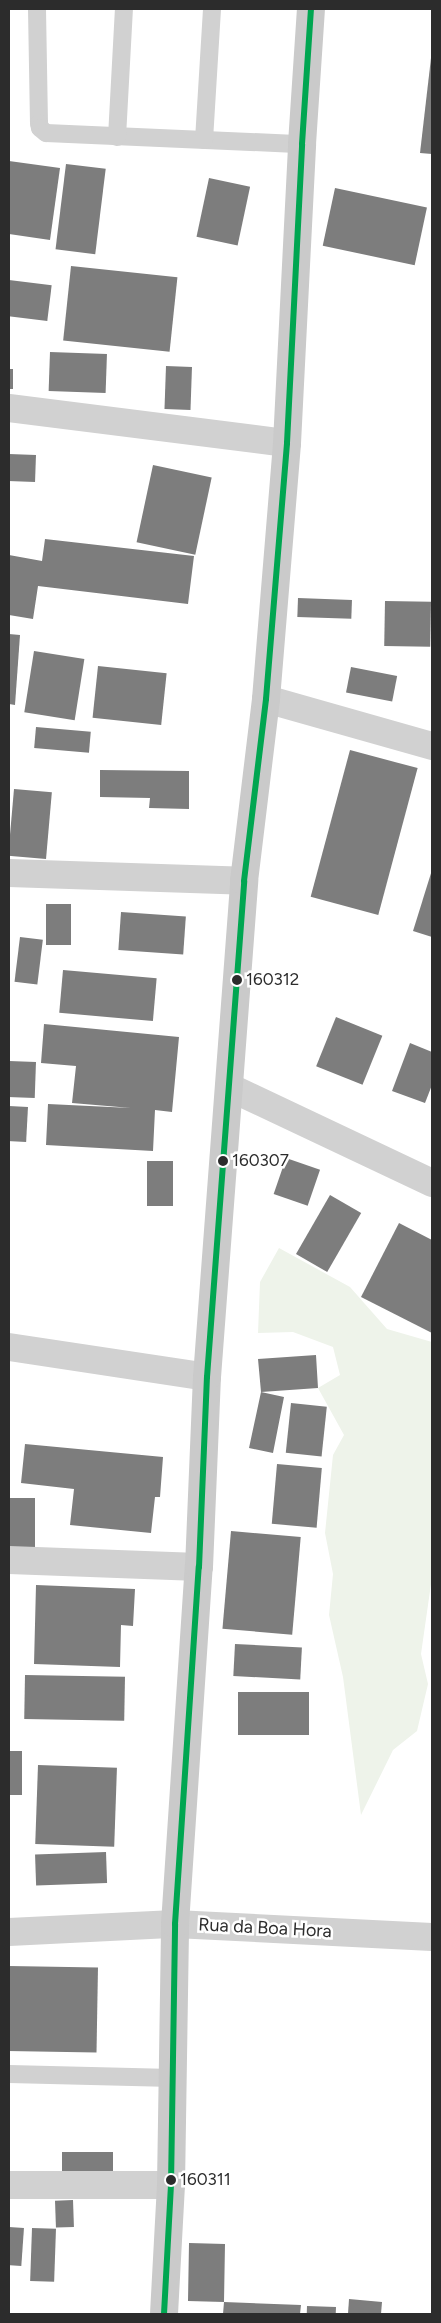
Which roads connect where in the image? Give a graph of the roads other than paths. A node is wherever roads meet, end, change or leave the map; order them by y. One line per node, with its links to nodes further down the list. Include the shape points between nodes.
1 (37, 9): 5 (lane, via 40,128 46,133)
2 (124, 9): 5 (lane)
3 (212, 9): 6 (lane)
4 (312, 9): 7 (main road)
5 (117, 137): 6 (lane)
6 (204, 140): 7 (lane)
7 (302, 144): 9 (main road)
8 (9, 408): 9 (street)
9 (287, 443): 10 (main road)
10 (266, 699): 11 (street); 13 (main road)
11 (432, 746)
12 (9, 873): 13 (street)
13 (244, 881): 14 (main road)
14 (229, 1086): 15 (street); 17 (main road)
15 (432, 1183)
16 (9, 1347): 17 (street)
17 (207, 1376): 19 (main road)
18 (9, 1560): 19 (street)
19 (199, 1567): 20 (main road)
20 (175, 1924): 21 (street, Rua da Boa Hora); 22 (street, Rua da Boa Hora); 24 (main road)
21 (9, 1932)
22 (432, 1936)
23 (9, 2074): 24 (lane)
24 (173, 2078): 25 (main road)
25 (171, 2184): 26 (street); 27 (main road)
26 (9, 2186)
27 (164, 2314)

